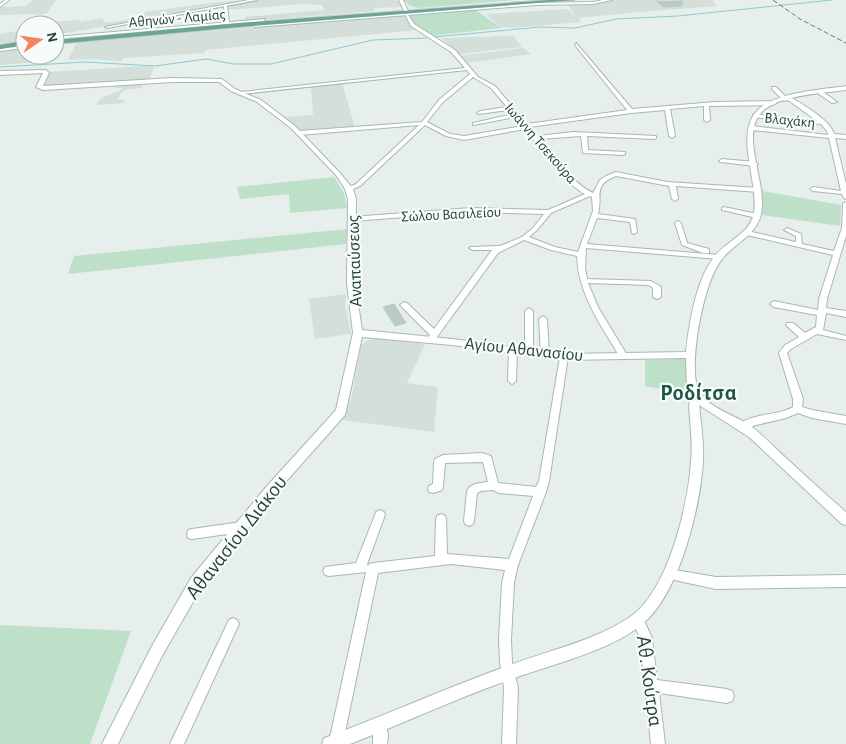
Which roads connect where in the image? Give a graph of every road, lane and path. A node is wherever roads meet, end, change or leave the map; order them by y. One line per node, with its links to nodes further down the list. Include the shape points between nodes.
1 (7, 0): 9 (street)
2 (256, 0): 10 (street)
3 (400, 0): 11 (street)
4 (520, 0): 11 (street)
5 (548, 0): 16 (main road, Αθηνών - Λαμίας, via 228,24)
6 (571, 0): 17 (main road, Αθηνών - Λαμίας)
7 (610, 0): 8 (street)
8 (593, 1): 11 (street)
9 (0, 6)
10 (225, 6): 12 (street); 13 (street, via 94,29)
11 (407, 12): 12 (street); 15 (street); 21 (street, Ιωάννη Τσεκούρα, via 410,23 453,51)
12 (227, 23): 13 (street)
13 (86, 35): 14 (street)
14 (65, 39)
15 (65, 40)
16 (65, 40)
17 (65, 40)
18 (576, 44): 34 (street)
19 (15, 46): 20 (main road)
20 (0, 48)
21 (468, 69): 23 (street, Ιωάννη Τσεκούρα); 27 (street)
22 (0, 73): 27 (street, via 44,71 46,73 39,86 43,88 215,79)
23 (472, 75): 32 (street, Ιωάννη Τσεκούρα, via 493,87); 39 (street, via 436,106)
24 (774, 88): 28 (street)
25 (846, 88): 26 (street)
26 (821, 93): 28 (street); 29 (street)
27 (241, 94): 45 (street, via 259,101)
28 (788, 99): 30 (street); 41 (street)
29 (834, 102)
30 (773, 103): 31 (street); 37 (street)
31 (706, 105): 33 (street); 38 (street)
32 (510, 108): 35 (street); 36 (street, Ιωάννη Τσεκούρα)
33 (667, 108): 34 (street); 48 (street)
34 (631, 111): 42 (street)
35 (480, 113)
36 (517, 115): 40 (street); 42 (street, Ιωάννη Τσεκούρα)
37 (755, 116): 41 (street, Βλαχάκη); 43 (street)
38 (707, 120)
39 (424, 123): 42 (street, via 459,138); 45 (street); 59 (street, via 358,185)
40 (475, 124)
41 (824, 124): 49 (street)
42 (526, 126): 52 (street, Ιωάννη Τσεκούρα)
43 (752, 128): 49 (street); 55 (street)
44 (620, 129): 47 (street)
45 (299, 133): 59 (street)
46 (584, 135): 47 (street); 52 (street); 53 (street, via 585,152)
47 (621, 136): 50 (street)
48 (672, 136)
49 (832, 136): 51 (street); 56 (street)
50 (654, 137)
51 (846, 137)
52 (535, 138): 62 (street, Ιωάννη Τσεκούρα, via 568,176)
53 (623, 154)
54 (722, 161): 55 (street)
55 (755, 164): 61 (street)
56 (843, 166): 57 (street)
57 (845, 182): 63 (street)
58 (672, 184): 61 (street); 62 (street, via 653,178 613,175 601,182); 64 (street)
59 (349, 189): 70 (street, Αναπαύσεως)
60 (813, 189): 63 (street)
61 (759, 190): 69 (street)
62 (592, 195): 67 (street); 68 (street, Ιωάννη Τσεκούρα, via 598,208)
63 (846, 195)
64 (675, 199)
65 (846, 204): 75 (street)
66 (724, 209): 69 (street)
67 (549, 212): 70 (street, Σώλου Βασιλείου, via 471,210); 76 (street)
68 (594, 216): 73 (street, via 633,220); 78 (street, Ιωάννη Τσεκούρα)
69 (757, 216): 74 (street)
70 (352, 219): 95 (street, Αναπαύσεως, via 352,284)
71 (678, 223): 84 (street, via 684,244)
72 (786, 230): 77 (street, via 799,235)
73 (634, 232)
74 (747, 233): 77 (street); 84 (street)
75 (845, 235): 81 (street)
76 (524, 238): 80 (street); 82 (street)
77 (798, 245): 81 (street); 83 (street)
78 (582, 246): 82 (street, Ιωάννη Τσεκούρα); 84 (street)
79 (473, 248): 80 (street)
80 (498, 248): 96 (street)
81 (837, 254): 90 (street)
82 (581, 255): 85 (street, Ιωάννη Τσεκούρα)
83 (795, 255)
84 (720, 256): 103 (street, via 708,275)
85 (583, 281): 86 (street, via 651,283 657,287); 102 (street, Ιωάννη Τσεκούρα)
86 (657, 297)
87 (774, 304): 90 (street)
88 (404, 305): 96 (street)
89 (529, 311): 100 (street)
90 (822, 312): 91 (street); 94 (street)
91 (846, 314)
92 (543, 319): 101 (street)
93 (790, 325): 97 (street)
94 (817, 331): 97 (street); 98 (street)
95 (358, 333): 96 (street, Αγίου Αθανασίου); 117 (street, Αθανασίου Διάκου, via 339,415)
96 (432, 337): 99 (street, Αγίου Αθανασίου)
97 (805, 338): 107 (street, via 783,353 798,400)
98 (844, 338)
99 (513, 350): 100 (street, Αγίου Αθανασίου); 105 (street)
100 (529, 352): 101 (street, Αγίου Αθανασίου)
101 (545, 355): 104 (street, Αγίου Αθανασίου)
102 (623, 355): 103 (street, Αγίου Αθανασίου); 104 (street, Αγίου Αθανασίου)
103 (690, 355): 106 (street, via 690,376)
104 (564, 357): 112 (street)
105 (512, 381)
106 (697, 396): 109 (street, via 715,411); 124 (street, via 694,405 695,481 688,520)
107 (797, 409): 108 (street); 109 (street)
108 (846, 420)
109 (743, 426): 115 (street)
110 (494, 486): 111 (street, via 487,459 482,457 443,459 439,462 440,482); 112 (street); 116 (street, via 472,490)
111 (434, 489)
112 (541, 492): 120 (street)
113 (380, 515): 121 (street)
114 (441, 519): 119 (street)
115 (846, 520)
116 (469, 521)
117 (241, 527): 118 (street); 133 (street, Αθανασίου Διάκου, via 206,570 178,613)
118 (192, 534)
119 (441, 559): 120 (street); 122 (street)
120 (512, 564): 128 (street, via 505,630)
121 (360, 568): 122 (street); 123 (street)
122 (373, 568): 132 (street)
123 (329, 571)
124 (669, 574): 125 (street, via 716,583); 126 (street, via 656,600)
125 (846, 581)
126 (638, 620): 128 (street, via 616,633); 129 (street, Αθ. Κούτρα, via 646,638)
127 (233, 624): 134 (street)
128 (509, 672): 131 (street); 136 (street)
129 (653, 686): 130 (street); 137 (street, Αθ. Κούτρα)
130 (727, 696)
131 (380, 724): 132 (street); 135 (street)
132 (333, 743)
133 (110, 744)
134 (177, 744)
135 (380, 744)
136 (508, 744)
137 (658, 744)

